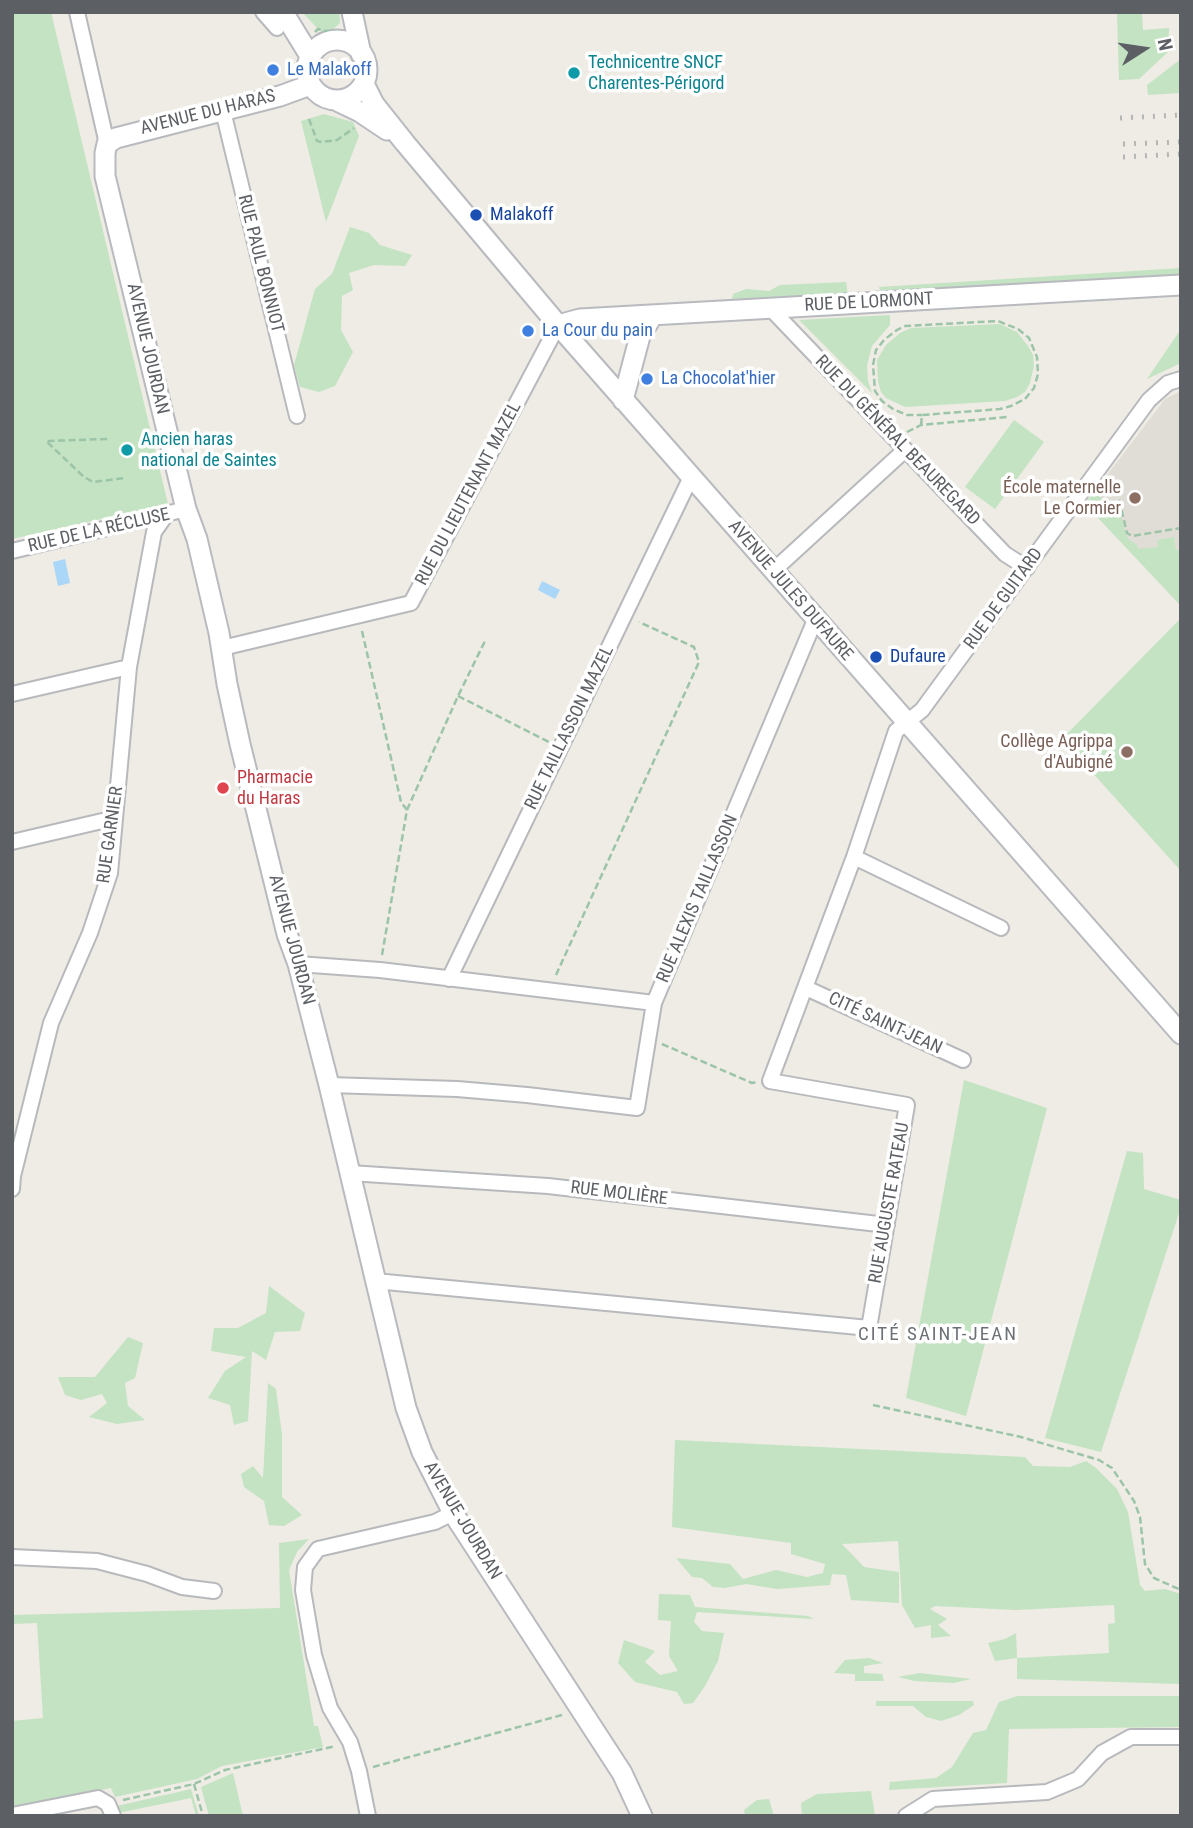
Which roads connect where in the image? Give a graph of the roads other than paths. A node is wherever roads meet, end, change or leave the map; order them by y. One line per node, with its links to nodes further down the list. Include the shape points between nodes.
1 (77, 12): 13 (street, AVENUE JOURDAN)
2 (263, 12): 3 (street)
3 (283, 17): 5 (main road); 7 (main road)
4 (353, 18): 5 (main road, via 340,38); 6 (main road)
5 (330, 41): 6 (main road, via 348,42); 7 (main road)
6 (361, 54): 8 (main road, via 367,71)
7 (310, 57): 9 (main road, via 306,71)
8 (364, 83): 10 (main road, via 355,94); 12 (main road, AVENUE JULES DUFAURE, via 374,104)
9 (310, 85): 10 (main road, via 320,96); 11 (main road, AVENUE DU HARAS)
10 (337, 101): 12 (main road, AVENUE JULES DUFAURE)
11 (223, 111): 13 (main road, AVENUE DU HARAS, via 124,134); 20 (street, RUE PAUL BONNIOT)
12 (405, 142): 17 (main road, AVENUE JULES DUFAURE)
13 (107, 144): 23 (main road, AVENUE JOURDAN, via 105,176)
14 (1181, 285): 15 (main road, RUE DE LORMONT)
15 (771, 309): 16 (main road, RUE DE LORMONT); 21 (street, RUE DU GÉNÉRAL BEAUREGARD)
16 (653, 315): 17 (main road, RUE DE LORMONT, via 580,319); 19 (main road, via 640,335)
17 (558, 325): 19 (main road, AVENUE JULES DUFAURE); 29 (street, RUE DU LIEUTENANT MAZEL, via 411,603)
18 (1181, 379): 26 (street, RUE DE GUITARD, via 1168,383 1149,400)
19 (623, 400): 22 (main road, AVENUE JULES DUFAURE)
20 (297, 416)
21 (901, 446): 26 (street, RUE DU GÉNÉRAL BEAUREGARD, via 1005,554); 27 (street)
22 (691, 477): 27 (main road, AVENUE JULES DUFAURE); 38 (street, RUE TAILLASSON MAZEL)
23 (186, 509): 24 (street, RUE DE LA RÉCLUSE); 29 (main road, AVENUE JOURDAN)
24 (166, 515): 25 (street, RUE DE LA RÉCLUSE); 30 (street, RUE GARNIER, via 153,532)
25 (12, 551)
26 (1027, 568): 32 (street, RUE DE GUITARD, via 922,710)
27 (773, 571): 28 (main road, AVENUE JULES DUFAURE)
28 (815, 620): 32 (main road, AVENUE JULES DUFAURE); 40 (street, RUE ALEXIS TAILLASSON)
29 (222, 649): 37 (main road, AVENUE JOURDAN, via 243,757)
30 (129, 667): 31 (street); 33 (street, RUE GARNIER)
31 (12, 694)
32 (906, 724): 35 (street, via 896,732); 41 (main road, AVENUE JULES DUFAURE)
33 (115, 818): 34 (street); 45 (street, RUE GARNIER, via 110,873 51,1023)
34 (12, 842)
35 (854, 857): 36 (street); 39 (street)
36 (1001, 928)
37 (298, 964): 38 (street, RUE ALEXIS TAILLASSON); 43 (main road, AVENUE JOURDAN)
38 (449, 979): 40 (street, RUE ALEXIS TAILLASSON)
39 (806, 988): 42 (street, CITÉ SAINT-JEAN); 47 (street, RUE AUGUSTE RATEAU, via 770,1081 907,1105)
40 (654, 1003): 43 (street, via 637,1108 457,1089)
41 (1181, 1034)
42 (963, 1060)
43 (328, 1085): 44 (main road, AVENUE JOURDAN)
44 (350, 1173): 47 (street, RUE MOLIÈRE, via 548,1186); 48 (main road, AVENUE JOURDAN)
45 (13, 1176): 46 (street, RUE GARNIER)
46 (12, 1189)
47 (887, 1225): 48 (street, RUE AUGUSTE RATEAU, via 869,1328)
48 (375, 1281): 49 (main road, AVENUE JOURDAN, via 409,1419)
49 (453, 1513): 55 (street, via 435,1522 318,1549 305,1567 303,1590 314,1655 330,1708 359,1771); 56 (main road, AVENUE JOURDAN, via 622,1773)
50 (12, 1557): 51 (street, via 97,1561 182,1587)
51 (214, 1591)
52 (1181, 1737): 57 (street, via 1131,1737 1102,1753 1078,1779 1047,1792 933,1799)
53 (111, 1810): 54 (street, via 98,1798)
54 (12, 1815)
55 (368, 1816)
56 (642, 1816)
57 (906, 1816)

